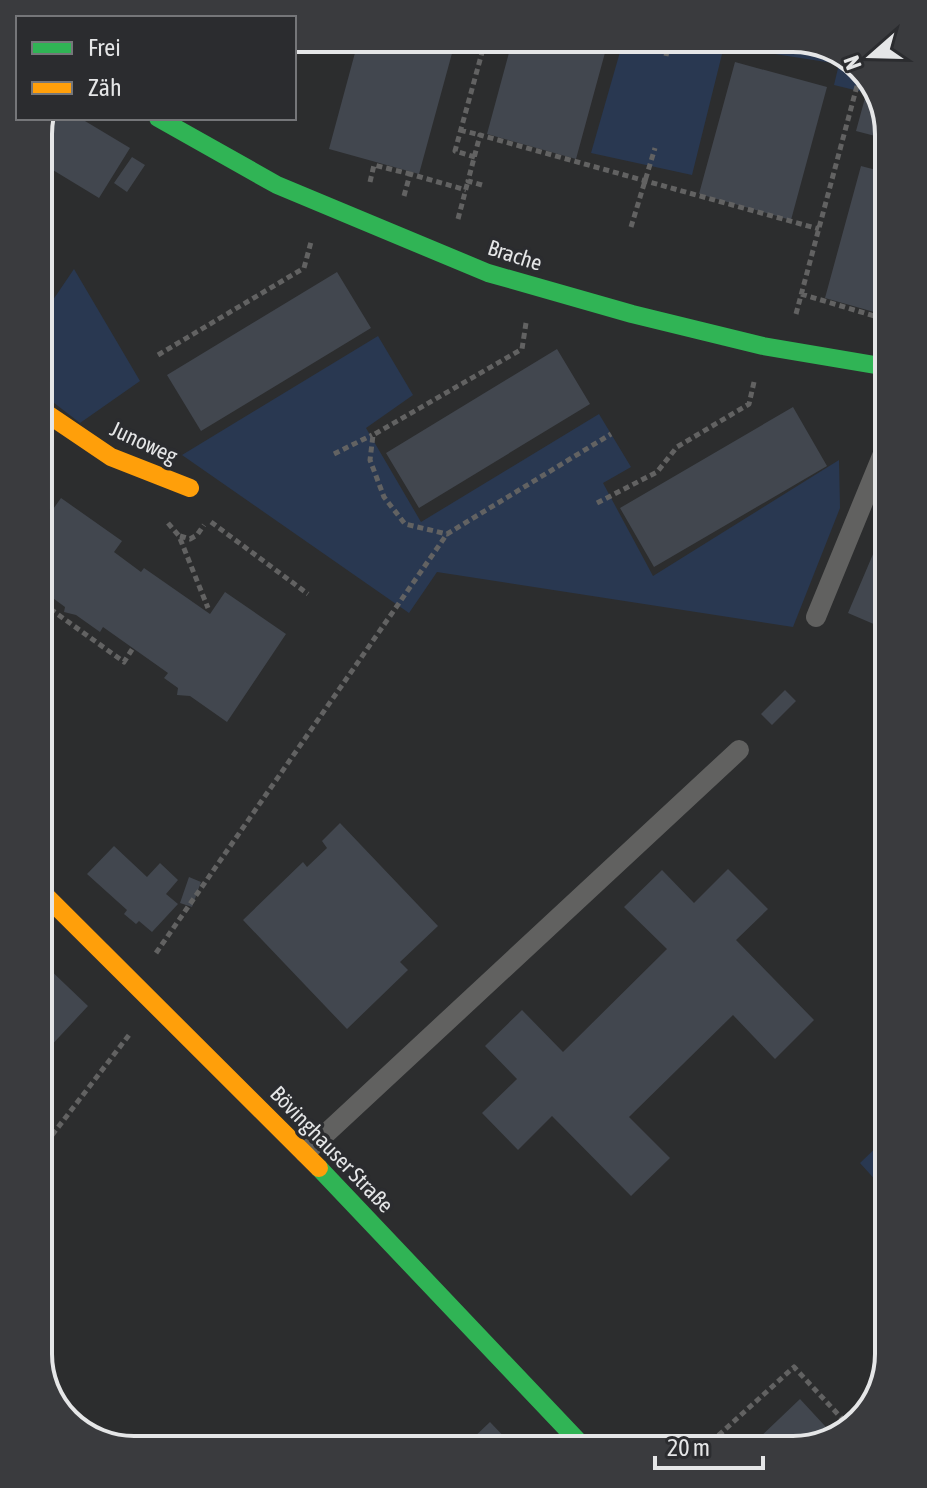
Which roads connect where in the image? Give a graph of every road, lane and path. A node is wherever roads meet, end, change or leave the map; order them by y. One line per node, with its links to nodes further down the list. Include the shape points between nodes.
1 (482, 52): 6 (path)
2 (667, 52): 3 (path)
3 (666, 56)
4 (854, 96): 19 (path)
5 (162, 120): 21 (street, Brache, via 277,185)
6 (460, 130): 7 (path); 9 (path, via 455,151)
7 (480, 135): 9 (path); 13 (path)
8 (655, 148): 13 (path)
9 (475, 157): 12 (path)
10 (410, 174): 11 (path, via 374,165); 15 (path); 16 (path)
11 (371, 175)
12 (468, 181): 14 (path); 15 (path)
13 (645, 181): 18 (path); 19 (path)
14 (482, 185)
15 (466, 190): 17 (path)
16 (403, 200)
17 (458, 220)
18 (631, 227)
19 (819, 229): 22 (path)
20 (311, 240): 26 (path, via 304,268)
21 (531, 287): 24 (street, Brache); 30 (path, via 522,349)
22 (801, 294): 23 (path); 25 (path)
23 (875, 317)
24 (763, 346): 25 (street, Brache); 34 (path, via 749,404 677,447 657,472)
25 (786, 351): 27 (street, Brache)
26 (158, 355)
27 (875, 365)
28 (52, 417): 33 (street, Junoweg, via 111,457)
29 (611, 434): 36 (path)
30 (373, 435): 31 (path); 36 (path, via 370,460 384,497 405,524)
31 (334, 454)
32 (875, 473): 41 (lane)
33 (190, 488)
34 (597, 503)
35 (160, 513): 37 (path)
36 (447, 534): 45 (path)
37 (179, 536): 38 (path, via 190,539 208,520); 39 (path)
38 (308, 594)
39 (208, 608)
40 (52, 610): 42 (path, via 124,662)
41 (816, 617)
42 (133, 648)
43 (739, 750): 48 (lane)
44 (52, 903): 45 (street, Bövinghauser Straße)
45 (135, 984): 46 (street, Bövinghauser Straße)
46 (153, 1002): 47 (path); 48 (street, Bövinghauser Straße)
47 (52, 1135)
48 (305, 1153): 50 (street, Bövinghauser Straße)
49 (842, 1419): 51 (path, via 794,1367)
50 (573, 1436)
51 (718, 1436)

